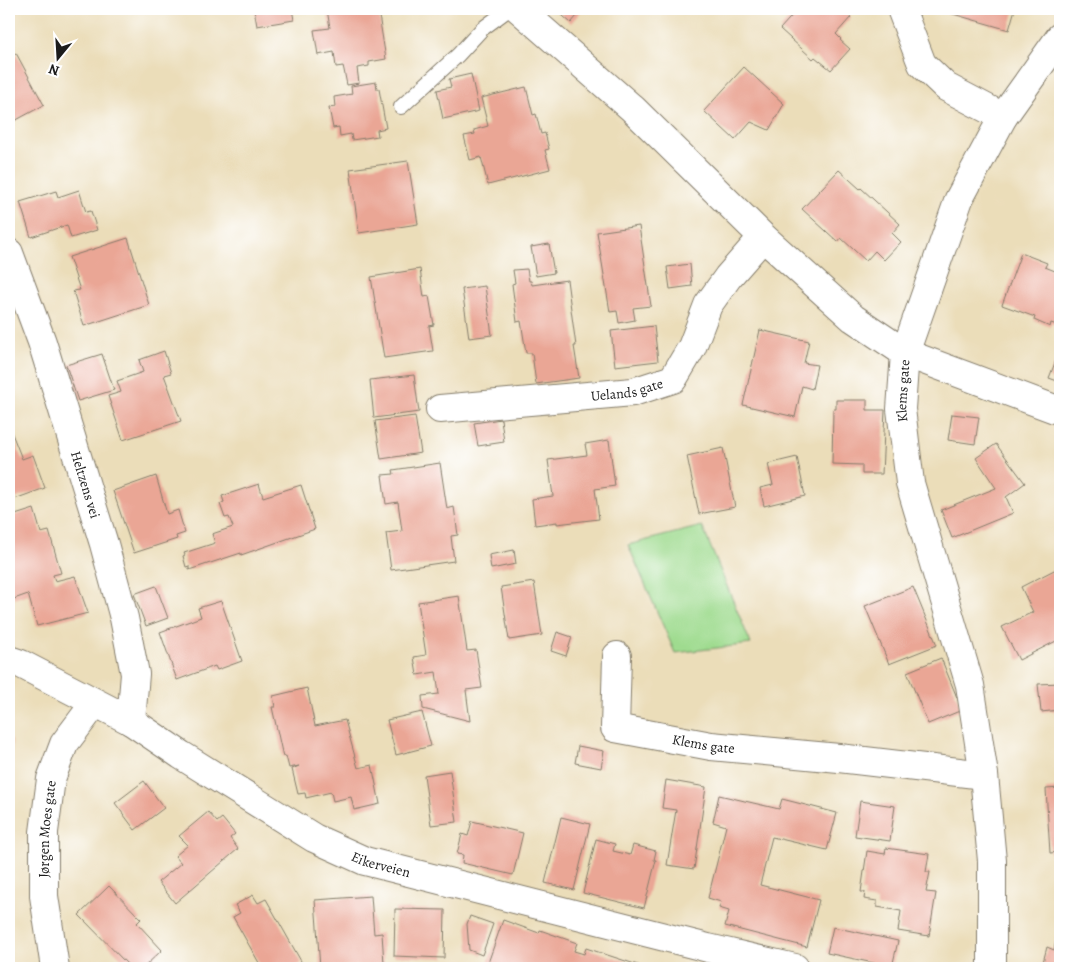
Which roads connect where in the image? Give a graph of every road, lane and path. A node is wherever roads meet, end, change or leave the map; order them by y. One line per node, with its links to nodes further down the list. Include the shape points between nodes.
1 (509, 9): 5 (lane, via 482,29)
2 (519, 9): 7 (street, via 634,109)
3 (901, 9): 6 (street, via 922,64 946,87)
4 (1060, 37): 6 (street, Klems gate)
5 (401, 107)
6 (1002, 117): 9 (street, Klems gate, via 959,199)
7 (763, 237): 9 (street, via 853,318); 10 (street, Uelands gate, via 708,305 692,347 672,378 633,392)
8 (9, 253): 15 (street, Heltzens vei, via 42,342 124,618 135,674)
9 (905, 353): 11 (street); 16 (street, Klems gate, via 901,410 910,483 970,685)
10 (440, 408)
11 (1060, 411)
12 (617, 656): 16 (street, Klems gate, via 616,728 711,746)
13 (9, 660): 14 (street, Eikerveien)
14 (95, 703): 15 (street, Eikerveien); 17 (street, Jørgen Moes gate, via 64,744 51,779 44,832 44,896)
15 (131, 721): 18 (street, Eikerveien, via 314,838 365,861)
16 (984, 775): 19 (street, Klems gate, via 992,861)
17 (55, 968)
18 (795, 968)
19 (992, 968)

